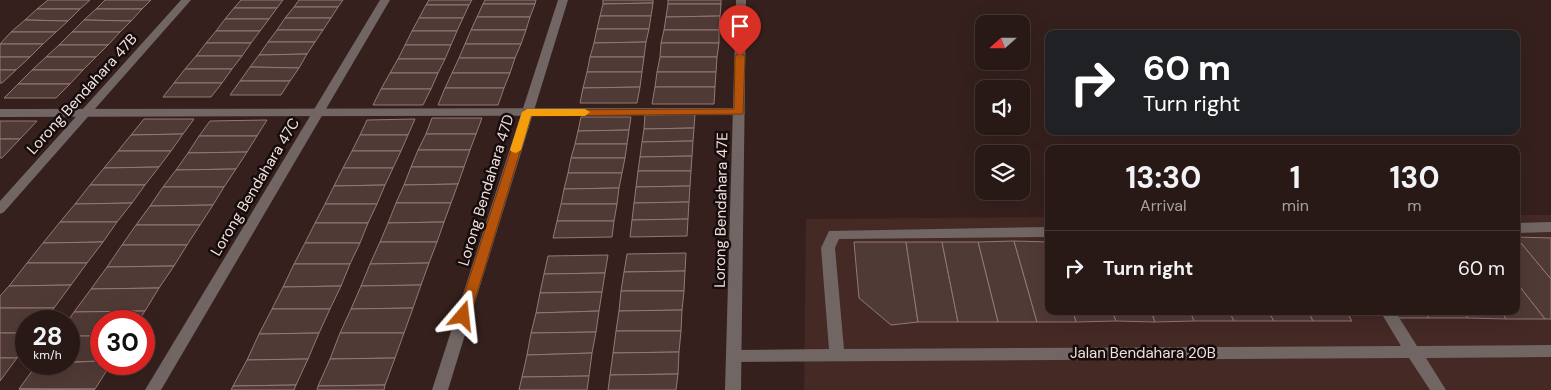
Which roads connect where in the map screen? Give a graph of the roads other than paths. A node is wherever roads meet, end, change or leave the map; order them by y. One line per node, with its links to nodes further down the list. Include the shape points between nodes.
1 (186, 0): 8 (street, Lorong Bendahara 47B)
2 (384, 0): 9 (street, Lorong Bendahara 47C)
3 (563, 0): 5 (street, Lorong Bendahara 47D)
4 (741, 0): 6 (street, Lorong Bendahara 47E)
5 (527, 112): 6 (street); 9 (street); 20 (street, Lorong Bendahara 47D)
6 (739, 112): 17 (street, Lorong Bendahara 47E)
7 (0, 113): 8 (street)
8 (85, 113): 9 (street); 10 (street, Lorong Bendahara 47B)
9 (318, 113): 19 (street, Lorong Bendahara 47C)
10 (0, 209)
11 (1551, 227): 12 (street)
12 (1520, 228)
13 (1045, 232): 18 (street, via 834,234 828,248)
14 (1390, 315): 16 (street)
15 (1551, 351): 16 (street, Jalan Bendahara 20B)
16 (1414, 352): 18 (street, Jalan Bendahara 20B); 22 (street)
17 (734, 356): 18 (street, Jalan Bendahara 20B); 21 (street, Lorong Bendahara 47E)
18 (837, 356)
19 (154, 390)
20 (440, 390)
21 (733, 390)
22 (1438, 390)

